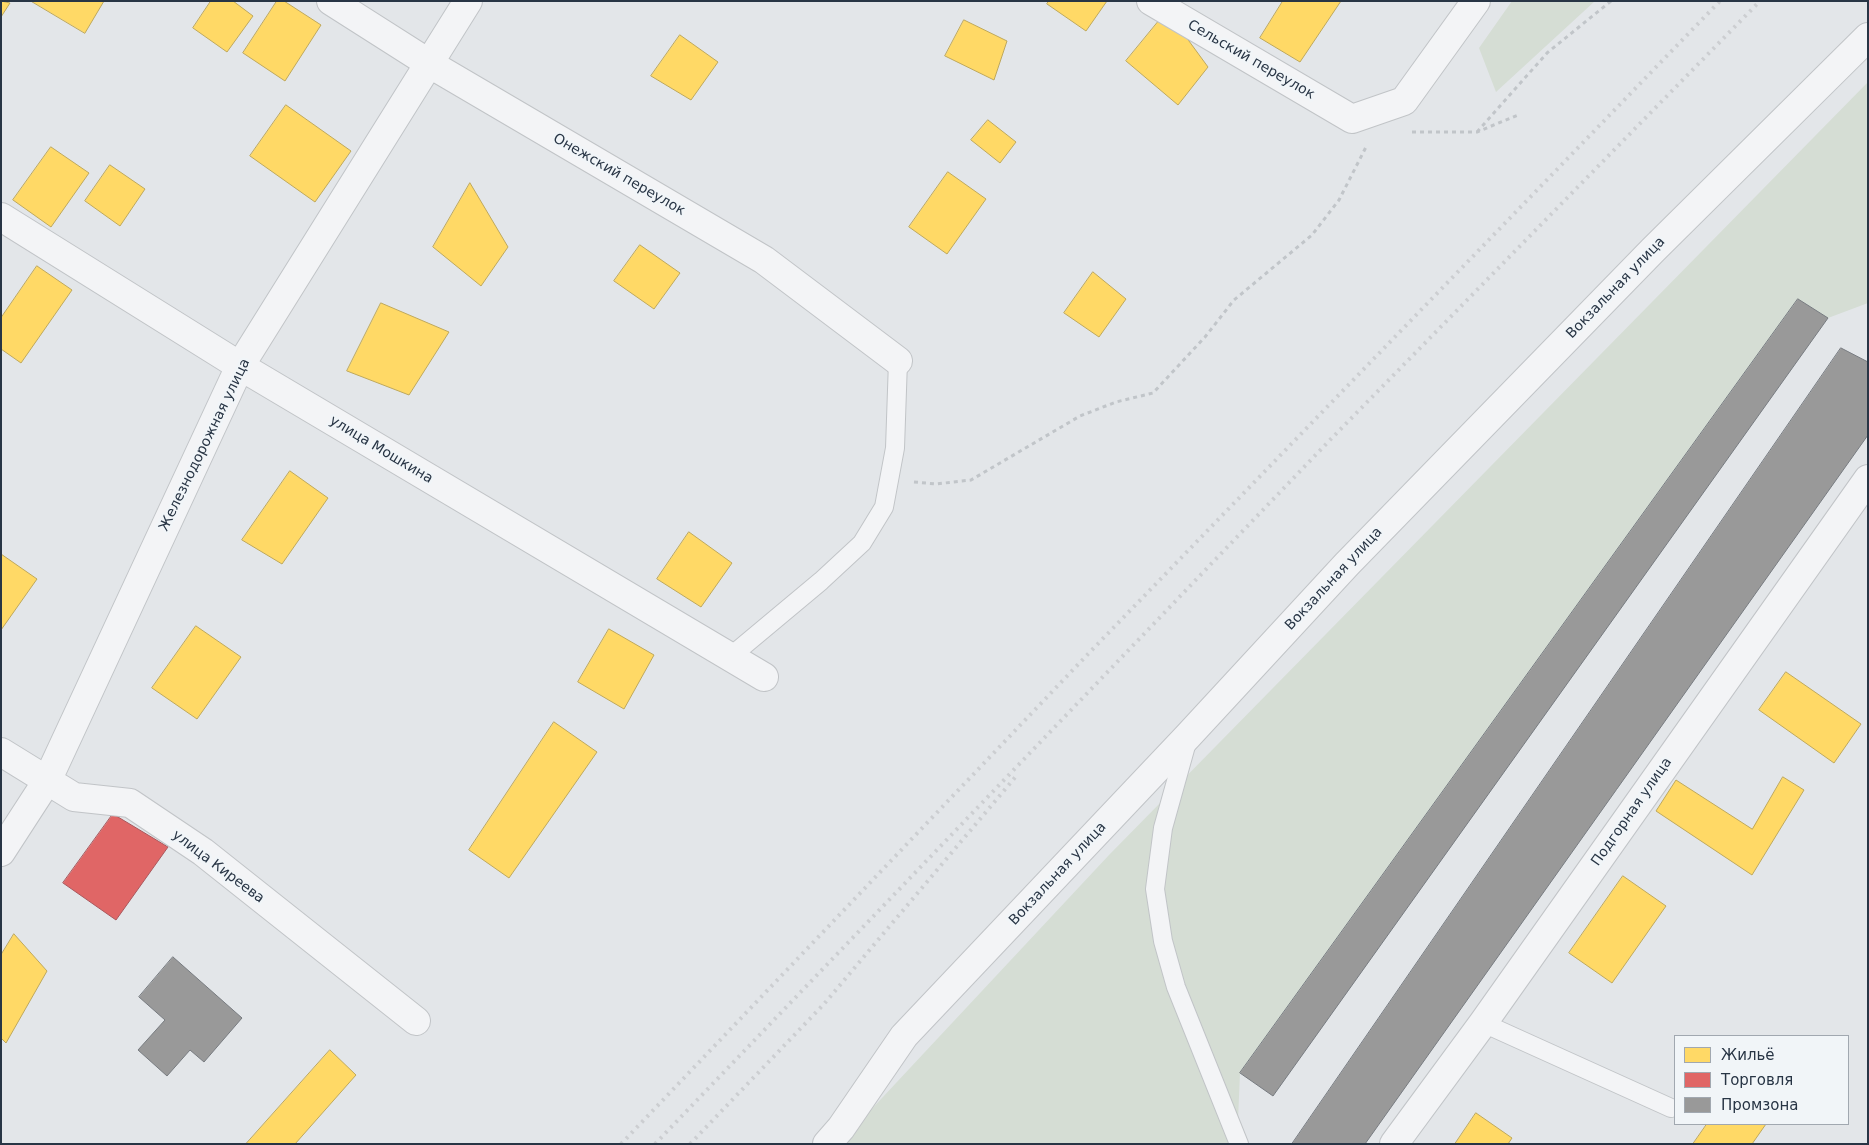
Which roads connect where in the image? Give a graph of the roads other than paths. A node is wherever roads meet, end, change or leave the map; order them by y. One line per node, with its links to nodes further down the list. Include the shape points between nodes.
1 (331, 1): 6 (street, Онежский переулок)
2 (468, 1): 6 (street, Железнодорожная улица)
3 (1151, 1): 4 (street, Сельский переулок, via 1352,119 1404,102)
4 (1476, 1)
5 (1868, 36): 13 (street, Вокзальная улица, via 1354,556)
6 (430, 64): 8 (street, Онежский переулок, via 764,260); 9 (street, Железнодорожная улица)
7 (1, 217): 9 (street, улица Мошкина)
8 (898, 361): 11 (lane, via 895,448 884,507 862,543)
9 (240, 366): 11 (street, улица Мошкина); 15 (street, Железнодорожная улица)
10 (1868, 479): 18 (street, Подгорная улица)
11 (730, 657): 12 (street, улица Мошкина)
12 (764, 677)
13 (1188, 736): 20 (street, Вокзальная улица, via 904,1036); 21 (lane, via 1163,828 1155,889 1163,940 1176,987)
14 (1, 752): 15 (street, улица Киреева)
15 (47, 781): 16 (street, Железнодорожная улица); 17 (street, улица Киреева, via 74,797 130,803 203,852)
16 (1, 852)
17 (416, 1021)
18 (1483, 1023): 19 (lane); 22 (street, Подгорная улица)
19 (1671, 1108)
20 (827, 1144)
21 (1238, 1144)
22 (1394, 1144)

